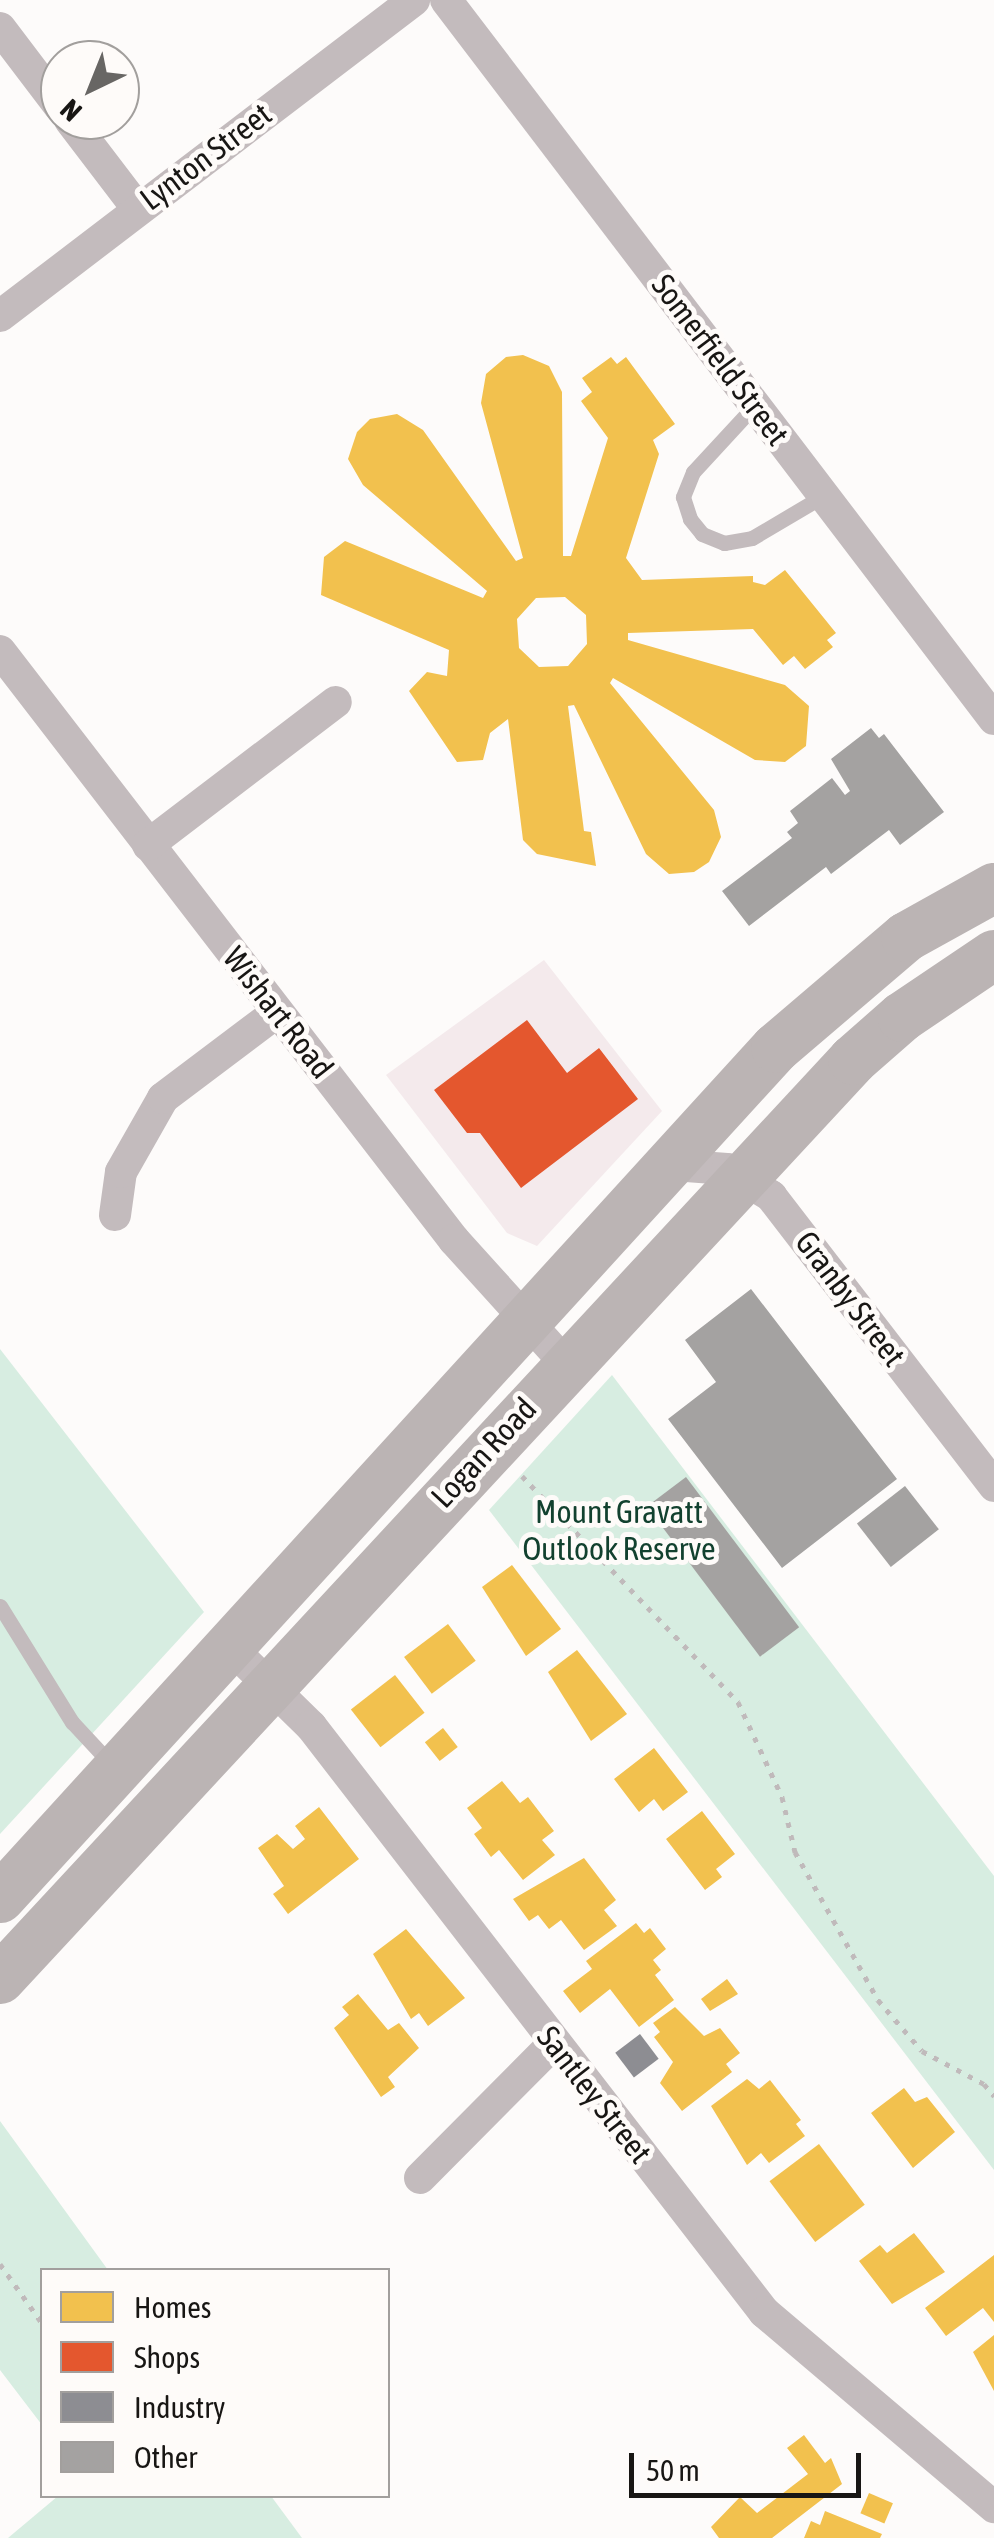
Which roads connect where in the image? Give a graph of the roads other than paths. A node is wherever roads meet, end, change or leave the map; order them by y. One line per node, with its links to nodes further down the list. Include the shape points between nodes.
1 (414, 0): 6 (street, Lynton Street)
2 (446, 0): 8 (street, Somerfield Street)
3 (0, 28): 4 (street)
4 (40, 81)
5 (85, 140): 6 (street)
6 (137, 208): 7 (street, Lynton Street)
7 (0, 316)
8 (754, 406): 9 (street, Somerfield Street); 9 (lane, via 694,472 683,497 690,519 702,534 724,543 752,538)
9 (823, 496): 12 (street, Somerfield Street)
10 (0, 651): 13 (street, Wishart Road)
11 (336, 702): 13 (street)
12 (994, 719)
13 (148, 845): 16 (street, Wishart Road)
14 (994, 888): 17 (main road, Logan Road, via 906,936 857,974 776,1048)
15 (994, 955): 18 (main road, Logan Road, via 853,1060)
16 (277, 1012): 19 (street, via 163,1098 121,1172); 20 (street, Wishart Road)
17 (673, 1166): 18 (street, Granby Street, via 709,1166); 20 (main road, Logan Road)
18 (746, 1178): 21 (main road, Logan Road); 22 (street, Granby Street, via 778,1204)
19 (115, 1216)
20 (528, 1324): 21 (street, Wishart Road); 24 (main road, Logan Road)
21 (568, 1366): 25 (main road, Logan Road)
22 (994, 1486)
23 (0, 1606): 26 (lane, via 72,1722)
24 (231, 1648): 25 (street, Santley Street); 26 (main road, Logan Road)
25 (270, 1684): 28 (main road, Logan Road); 29 (street, Santley Street, via 312,1726)
26 (118, 1770): 27 (main road, Logan Road)
27 (0, 1898)
28 (0, 1979)
29 (554, 2043): 30 (street); 31 (street, Santley Street, via 764,2312)
30 (420, 2178)
31 (994, 2508)

